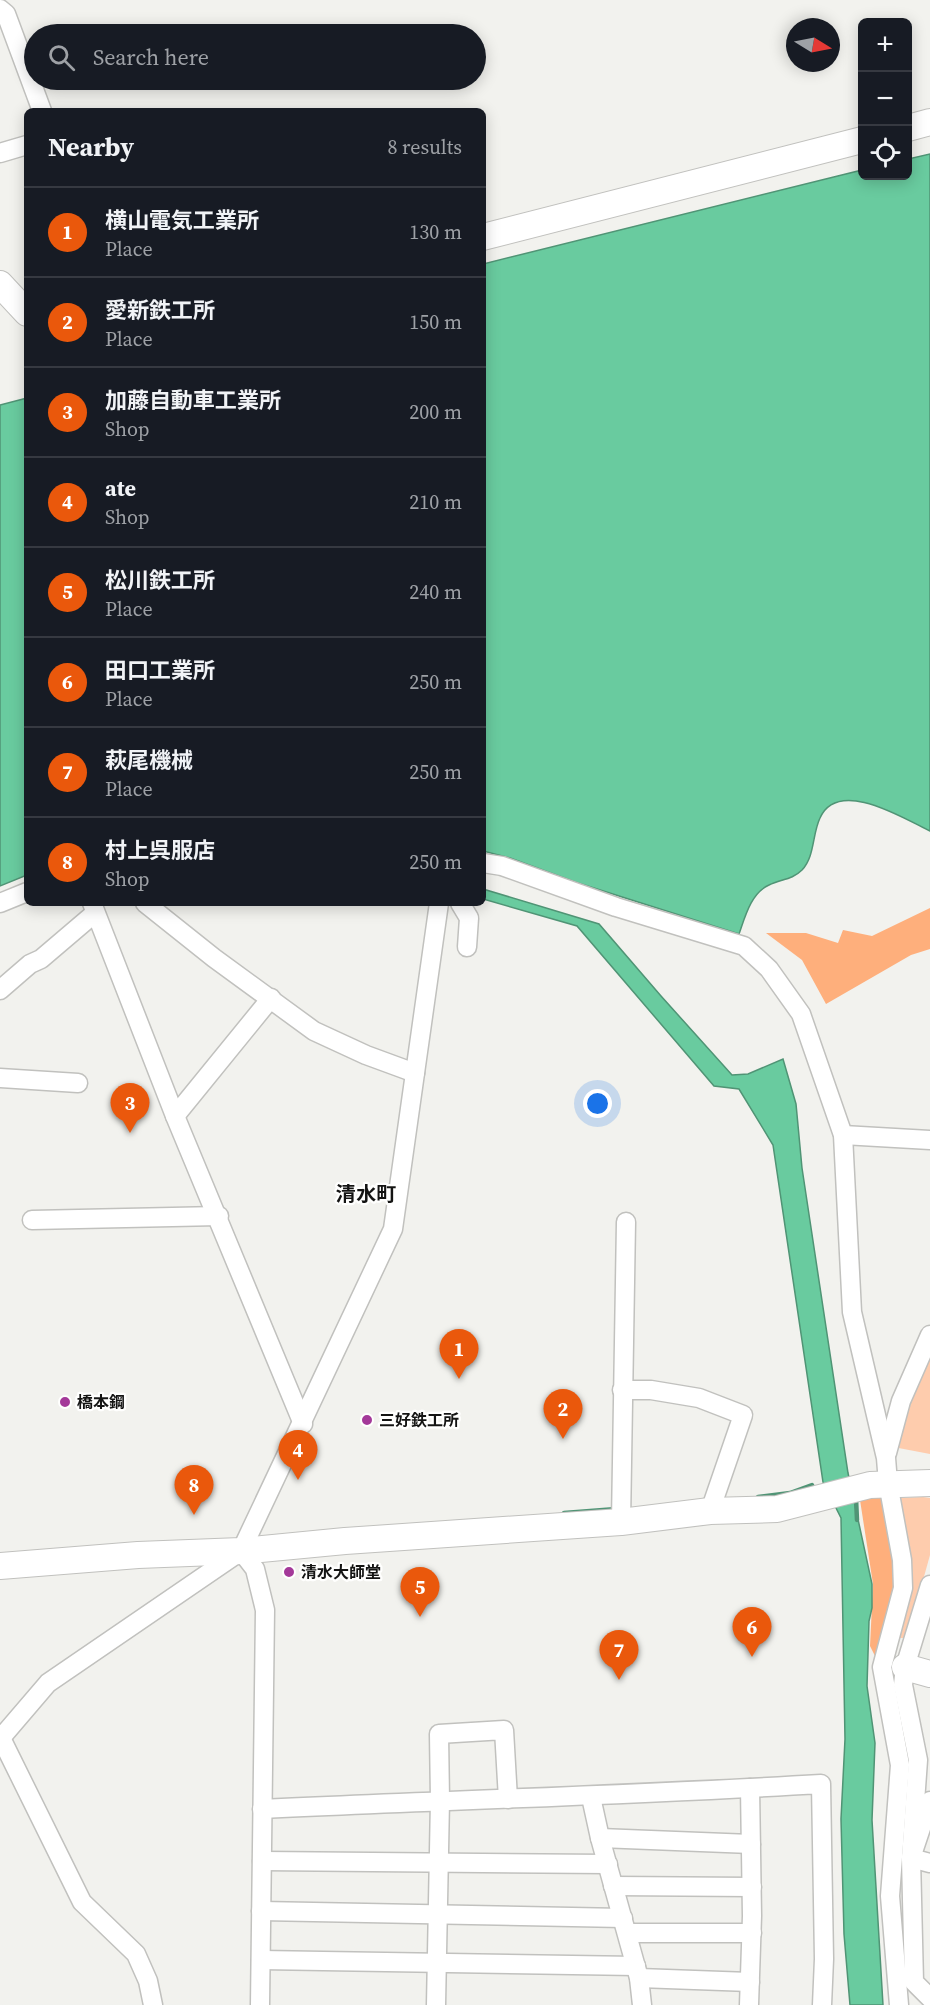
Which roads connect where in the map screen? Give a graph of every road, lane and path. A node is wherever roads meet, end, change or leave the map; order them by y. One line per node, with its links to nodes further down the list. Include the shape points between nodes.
1 (0, 9): 2 (street, via 6,14)
2 (24, 62)
3 (34, 90): 4 (street)
4 (41, 108)
5 (930, 122): 6 (street)
6 (912, 127)
7 (858, 141): 10 (street)
8 (24, 147): 9 (street)
9 (0, 153)
10 (486, 236)
11 (0, 284): 12 (street)
12 (24, 310)
13 (486, 863): 27 (street, via 744,946 770,969 801,1014)
14 (24, 893): 15 (street)
15 (0, 903)
16 (149, 906): 22 (street)
17 (440, 906): 23 (street)
18 (462, 906): 20 (street, via 469,918)
19 (94, 908): 21 (street, via 41,959); 26 (street)
20 (467, 947)
21 (0, 990)
22 (271, 998): 23 (street, via 314,1031); 26 (street)
23 (415, 1073): 34 (street, via 393,1229)
24 (0, 1078): 25 (street)
25 (78, 1083)
26 (176, 1116): 29 (street)
27 (843, 1135): 28 (street); 35 (street, via 852,1312)
28 (930, 1140)
29 (219, 1216): 30 (street); 34 (street)
30 (32, 1220)
31 (626, 1222): 33 (street)
32 (930, 1335): 35 (street, via 900,1401)
33 (622, 1390): 38 (street, via 699,1398 743,1415); 39 (street)
34 (303, 1424): 40 (street)
35 (886, 1458): 37 (street)
36 (930, 1483): 37 (street)
37 (877, 1485): 38 (street, via 777,1509); 76 (street, via 902,1560 903,1588 882,1667 900,1765 890,1896)
38 (710, 1510): 39 (street)
39 (621, 1522): 40 (street)
40 (241, 1551): 41 (street); 45 (street, via 48,1683); 51 (street, via 255,1569 265,1610)
41 (0, 1566)
42 (930, 1585): 43 (street)
43 (905, 1667): 44 (street); 54 (street, via 903,1685 918,1760)
44 (930, 1674)
45 (0, 1737): 70 (street, via 82,1902 136,1954)
46 (750, 1788): 47 (street); 53 (street); 75 (street, via 821,1784)
47 (591, 1797): 48 (street); 52 (street)
48 (508, 1799): 49 (street); 49 (street, via 504,1730 439,1734)
49 (440, 1800): 51 (street); 56 (street)
50 (930, 1801): 54 (street)
51 (262, 1809): 55 (street)
52 (600, 1838): 53 (street); 58 (street)
53 (751, 1844): 60 (street)
54 (911, 1858): 57 (street); 69 (street, via 914,1982)
55 (262, 1861): 56 (street); 61 (street)
56 (438, 1863): 58 (street); 62 (street)
57 (930, 1863)
58 (608, 1864): 59 (street)
59 (613, 1886): 60 (street); 63 (street)
60 (752, 1887): 64 (street)
61 (261, 1911): 62 (street); 65 (street)
62 (437, 1914): 63 (street); 66 (street)
63 (625, 1926): 64 (street); 67 (street)
64 (752, 1933): 68 (street)
65 (261, 1960): 66 (street); 71 (street)
66 (437, 1964): 67 (street); 72 (street)
67 (638, 1972): 68 (street); 73 (street)
68 (750, 1982): 74 (street)
69 (930, 1998)
70 (153, 2005)
71 (260, 2005)
72 (436, 2005)
73 (642, 2005)
74 (749, 2005)
75 (822, 2005)
76 (899, 2005)

